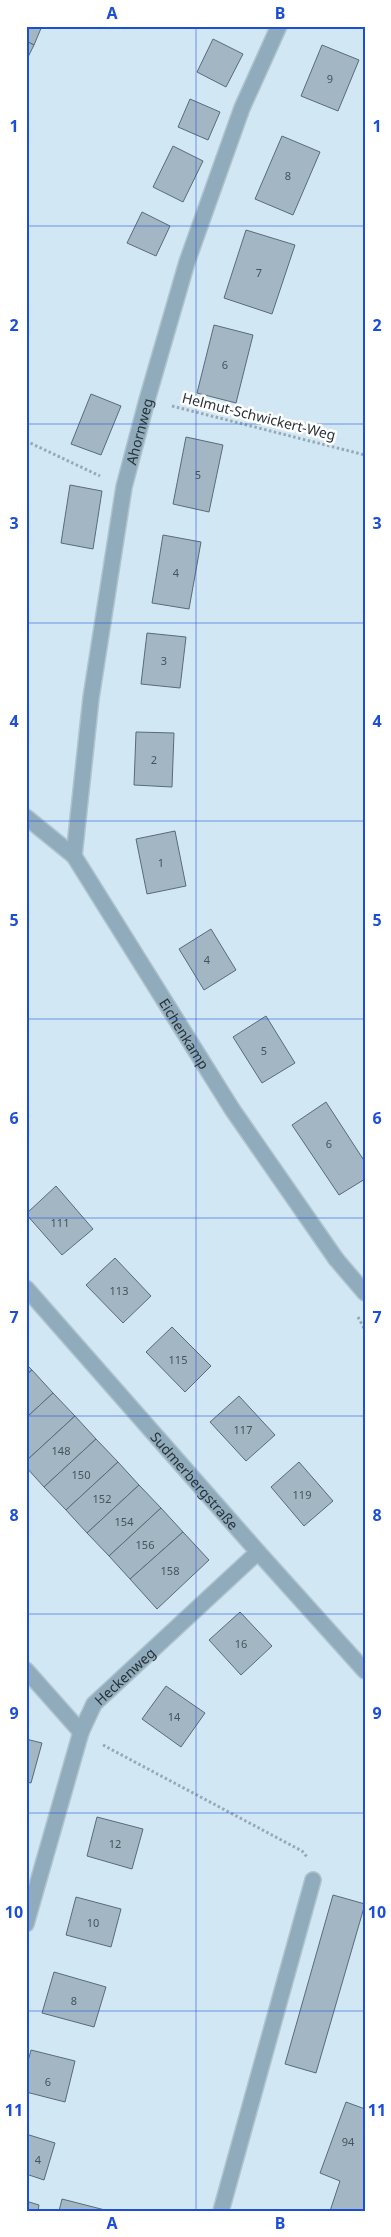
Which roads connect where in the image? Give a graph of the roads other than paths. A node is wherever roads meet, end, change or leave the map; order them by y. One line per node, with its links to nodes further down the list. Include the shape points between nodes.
1 (279, 26): 3 (street, Ahornweg, via 242,108 187,262 124,487 91,698)
2 (26, 817): 3 (street, Eichenkamp)
3 (74, 856): 5 (street, Eichenkamp, via 232,1109 336,1259)
4 (26, 1288): 6 (street, Sudmerbergstraße)
5 (365, 1293)
6 (258, 1552): 8 (street, Sudmerbergstraße); 9 (street, Heckenweg, via 94,1704)
7 (26, 1670): 9 (street)
8 (365, 1671)
9 (81, 1732): 11 (street, Heckenweg)
10 (314, 1880): 12 (street)
11 (26, 1924)
12 (221, 2211)

